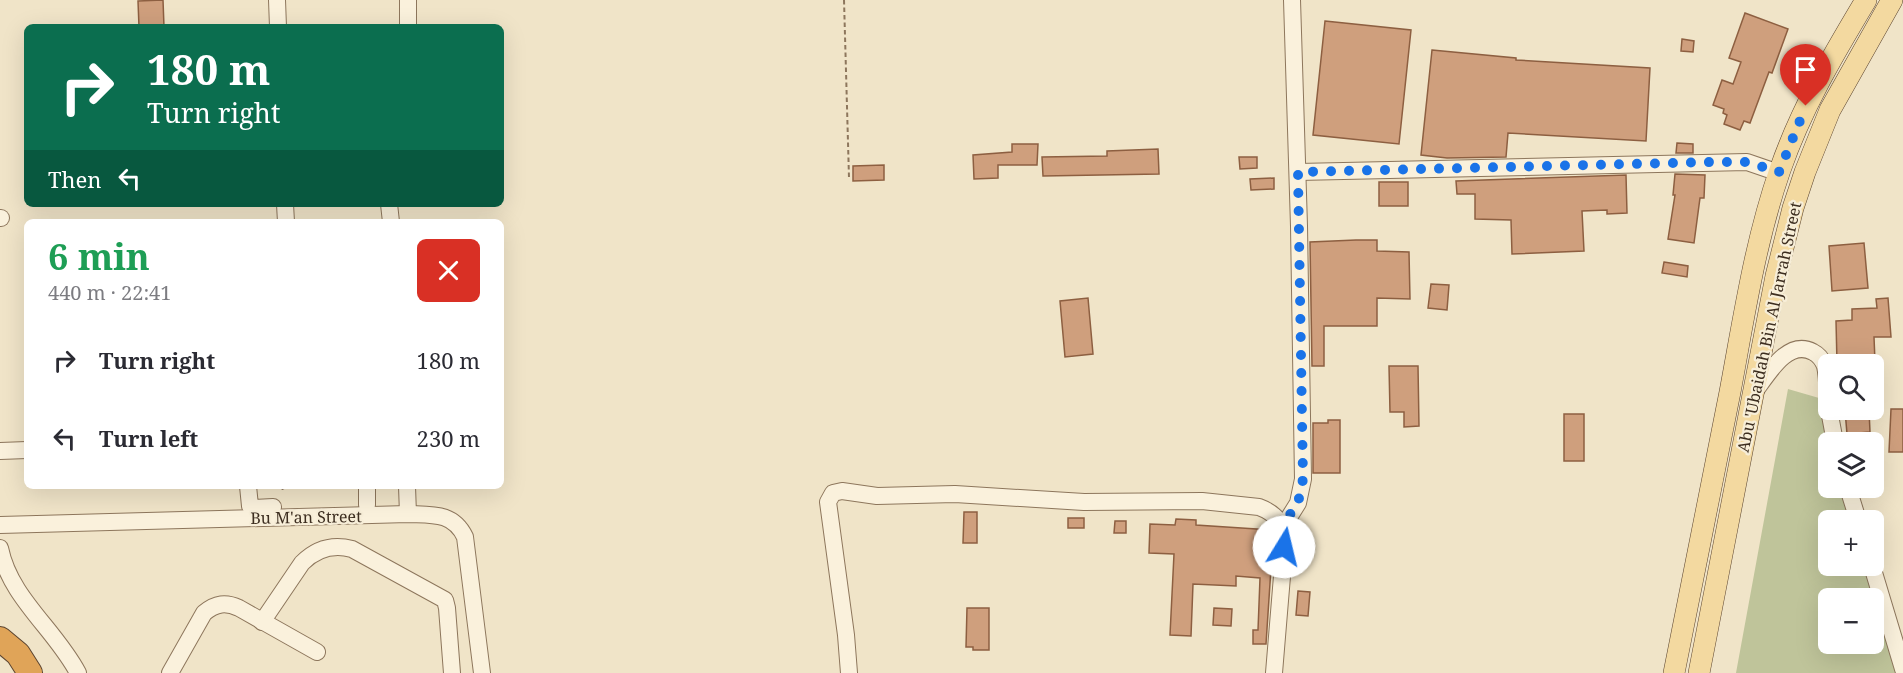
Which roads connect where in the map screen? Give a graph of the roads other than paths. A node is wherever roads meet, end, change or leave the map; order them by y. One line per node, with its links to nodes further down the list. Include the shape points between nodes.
1 (277, 0): 6 (street)
2 (408, 0): 7 (street)
3 (1292, 0): 8 (street)
4 (1866, 0): 9 (main road, Abu 'Ubaidah Bin Al Jarrah Street, via 1821,76)
5 (1892, 0): 11 (main road, Abu 'Ubaidah Bin Al Jarrah Street, via 1830,110 1805,172 1785,239)
6 (278, 24)
7 (408, 24)
8 (1298, 172): 9 (street, via 1714,162 1747,162); 21 (street, via 1303,479 1298,503)
9 (1779, 172): 35 (main road, Abu 'Ubaidah Bin Al Jarrah Street, via 1752,268)
10 (1818, 355): 11 (street, via 1804,348 1785,354)
11 (1753, 395): 36 (main road, Abu 'Ubaidah Bin Al Jarrah Street)
12 (24, 450): 13 (street)
13 (0, 451)
14 (248, 489): 18 (street, via 252,508)
15 (367, 489): 18 (street)
16 (407, 489): 19 (street)
17 (387, 504): 18 (street)
18 (367, 505)
19 (408, 514): 20 (street, Bu M'an Street); 32 (street, Bu M'an Street, via 446,516 458,524 465,537)
20 (0, 525)
21 (1282, 526): 33 (street, via 1267,510 1210,502 877,496 837,491 828,502); 34 (street, via 1285,540)
22 (0, 548): 29 (street, via 18,593 58,640)
23 (1875, 576): 27 (street)
24 (262, 622): 26 (street); 30 (street, via 230,604 212,607 199,621); 31 (street, via 310,555 323,549 352,549 445,600)
25 (0, 639): 28 (highway, via 18,654)
26 (317, 652)
27 (1903, 669)
28 (30, 673)
29 (78, 673)
30 (170, 673)
31 (452, 673)
32 (482, 673)
33 (849, 673)
34 (1274, 673)
35 (1674, 673)
36 (1699, 673)

